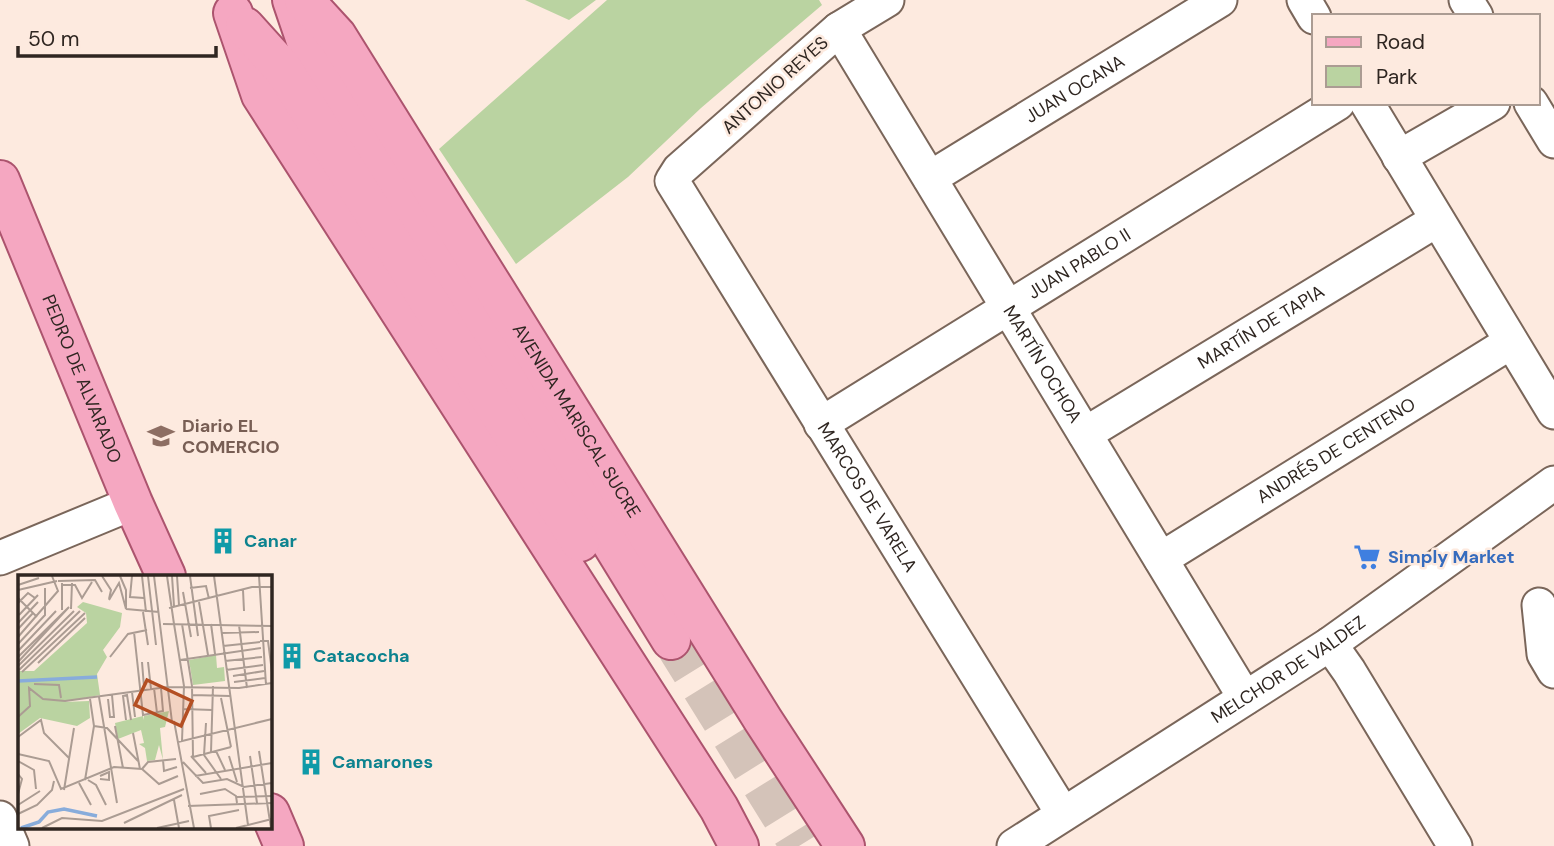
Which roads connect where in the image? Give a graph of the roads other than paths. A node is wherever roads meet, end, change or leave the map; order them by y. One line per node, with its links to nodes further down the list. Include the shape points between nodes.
1 (292, 0): 5 (main road, AVENIDA MARISCAL SUCRE, via 310,53 660,647 283,69)
2 (304, 0): 31 (main road, AVENIDA MARISCAL SUCRE, via 338,36)
3 (887, 0): 6 (street, ANTONIO REYES)
4 (1220, 0): 13 (street, JUAN OCANA)
5 (229, 7): 32 (main road, AVENIDA MARISCAL SUCRE, via 261,95)
6 (839, 29): 13 (street, MARTÍN OCHOA); 15 (street, ANTONIO REYES)
7 (1335, 105): 17 (street, JUAN PABLO II)
8 (1368, 105): 12 (street)
9 (1490, 105): 12 (street)
10 (1532, 105): 11 (street)
11 (1554, 141)
12 (1399, 157): 16 (street)
13 (930, 178): 17 (street, MARTÍN OCHOA)
14 (0, 180): 23 (main road, PEDRO DE ALVARADO)
15 (672, 181): 20 (street, MARCOS DE VARELA)
16 (1437, 220): 18 (street); 21 (street, MARTÍN DE TAPIA)
17 (1008, 308): 20 (street, JUAN PABLO II); 21 (street, MARTÍN OCHOA)
18 (1511, 342): 19 (street); 25 (street, ANDRÉS DE CENTENO)
19 (1554, 412)
20 (821, 424): 33 (street, MARCOS DE VARELA)
21 (1085, 434): 25 (street, MARTÍN OCHOA)
22 (1554, 483): 28 (street, MELCHOR DE VALDEZ)
23 (133, 503): 24 (street); 26 (main road, PEDRO DE ALVARADO)
24 (0, 558)
25 (1161, 559): 30 (street, MARTÍN OCHOA)
26 (166, 575)
27 (1539, 605): 29 (street, via 1544,654)
28 (1330, 644): 30 (street, MELCHOR DE VALDEZ); 43 (street)
29 (1554, 671)
30 (1245, 698): 33 (street, MELCHOR DE VALDEZ)
31 (817, 803): 40 (main road, via 826,832); 41 (main road, AVENIDA MARISCAL SUCRE)
32 (719, 808): 38 (main road, AVENIDA MARISCAL SUCRE); 39 (main road)
33 (1063, 814): 42 (street, MELCHOR DE VALDEZ)
34 (271, 815): 37 (main road)
35 (0, 818): 36 (street)
36 (12, 846)
37 (284, 846)
38 (739, 846)
39 (752, 846)
40 (824, 846)
41 (845, 846)
42 (1014, 846)
43 (1455, 846)

